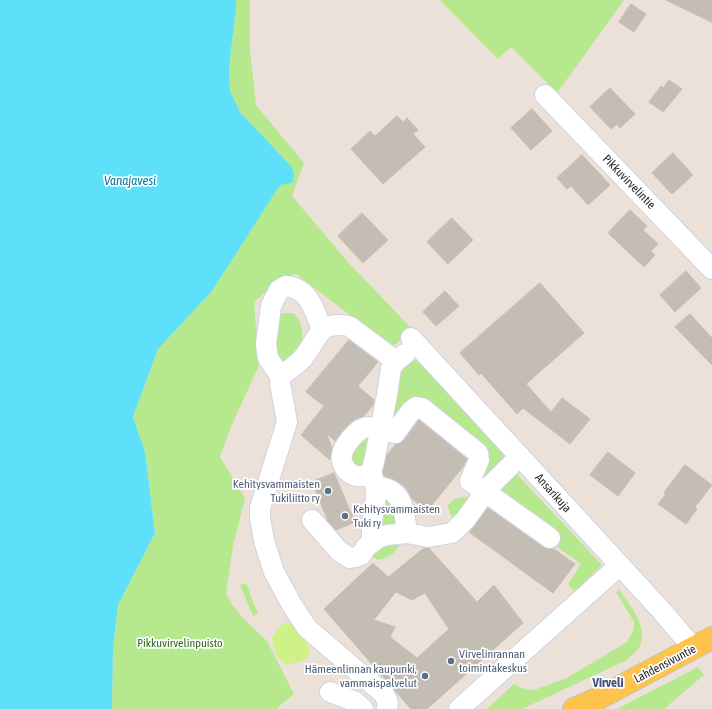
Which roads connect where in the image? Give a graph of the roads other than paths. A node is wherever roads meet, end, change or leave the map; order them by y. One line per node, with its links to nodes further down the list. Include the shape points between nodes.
1 (545, 95): 2 (street, Pikkuvirvelintie)
2 (712, 269)
3 (322, 330): 4 (street, via 330,326 348,326); 5 (street, via 303,358); 5 (street, via 313,306 305,294 294,287 286,286 279,290 271,306 266,344 268,358)
4 (396, 361): 6 (street, via 391,368); 7 (street, Ansarikuja, via 414,341)
5 (280, 376): 18 (street, via 287,422 260,508 264,541 274,572 307,628 384,694 388,703)
6 (380, 430): 8 (street); 8 (street, via 368,427 361,429 353,435 342,453 344,468 354,476); 9 (street, via 395,433 411,411 416,407 422,408 478,453 479,460 470,481)
7 (520, 456): 9 (street); 14 (street, Ansarikuja)
8 (373, 480): 11 (street, via 398,497 404,512); 13 (street, via 376,502)
9 (485, 491): 11 (street, via 466,519 452,533 428,536); 12 (street)
10 (312, 520): 13 (street, via 339,551 350,558 361,555)
11 (407, 533): 13 (street, via 387,535)
12 (550, 538)
13 (372, 542)
14 (620, 565): 15 (street, Ansarikuja, via 661,610); 19 (street)
15 (703, 644): 20 (main road, Lahdensivuntie)
16 (330, 692): 17 (street, via 354,702)
17 (363, 709)
18 (387, 709)
19 (459, 709)
20 (574, 709)

